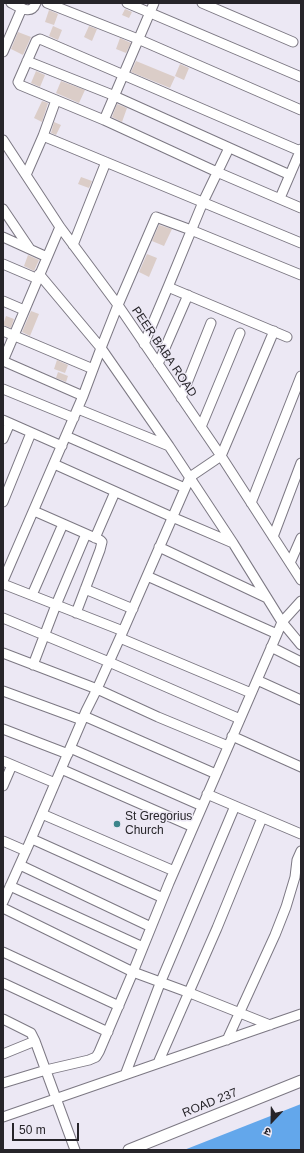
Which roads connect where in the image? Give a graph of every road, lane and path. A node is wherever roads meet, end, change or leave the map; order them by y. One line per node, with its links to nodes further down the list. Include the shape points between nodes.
1 (10, 3): 7 (street)
2 (36, 3): 7 (street, via 31,10)
3 (47, 3): 10 (street)
4 (127, 3): 8 (street)
5 (154, 3): 8 (street)
6 (202, 3): 11 (street)
7 (22, 8): 9 (street)
8 (150, 12): 10 (street); 15 (street)
9 (7, 34): 12 (street)
10 (138, 39): 14 (street); 18 (street)
11 (293, 42)
12 (3, 52)
13 (27, 61): 14 (street, via 36,40 40,39); 16 (street); 17 (street, via 18,84)
14 (122, 75): 16 (street); 23 (street)
15 (301, 76)
16 (114, 96): 19 (street); 22 (street)
17 (56, 100): 19 (street); 20 (street)
18 (301, 110)
19 (104, 120): 25 (street)
20 (43, 136): 24 (street); 26 (street)
21 (3, 140): 26 (street, PEER BABA ROAD)
22 (229, 148): 25 (street); 27 (street)
23 (301, 150): 27 (street)
24 (106, 162): 29 (street); 36 (street)
25 (217, 172): 28 (street); 29 (street)
26 (26, 175): 32 (street, PEER BABA ROAD)
27 (290, 175): 28 (street)
28 (280, 198): 30 (street)
29 (203, 202): 33 (street); 35 (street)
30 (301, 208)
31 (3, 210): 37 (street)
32 (60, 227): 36 (street, PEER BABA ROAD); 38 (street)
33 (191, 230): 40 (street); 42 (street); 45 (street, via 156,217)
34 (3, 237): 37 (street)
35 (301, 243)
36 (73, 245): 45 (street, PEER BABA ROAD)
37 (30, 249): 38 (street)
38 (47, 257): 41 (street)
39 (3, 264): 41 (street)
40 (301, 275)
41 (38, 277): 46 (street); 54 (street)
42 (168, 287): 43 (street); 53 (street)
43 (188, 295): 48 (street); 56 (street)
44 (3, 301): 46 (street)
45 (118, 305): 53 (street, PEER BABA ROAD); 54 (street)
46 (24, 310): 51 (street)
47 (211, 323): 61 (street)
48 (274, 331): 52 (street); 71 (street)
49 (3, 332): 51 (street)
50 (240, 333): 65 (street)
51 (13, 336): 55 (street); 57 (street)
52 (287, 338)
53 (144, 344): 56 (street, PEER BABA ROAD)
54 (100, 348): 57 (street); 70 (street)
55 (3, 361): 60 (street)
56 (158, 364): 61 (street, PEER BABA ROAD)
57 (93, 370): 60 (street)
58 (301, 376): 78 (street)
59 (3, 389): 63 (street)
60 (83, 396): 62 (street)
61 (181, 398): 65 (street, PEER BABA ROAD)
62 (78, 409): 63 (street); 70 (street)
63 (74, 418): 67 (street)
64 (6, 422): 66 (street); 68 (street)
65 (201, 427): 71 (street, PEER BABA ROAD)
66 (31, 433): 69 (street); 77 (street)
67 (66, 436): 69 (street); 75 (street)
68 (3, 439)
69 (62, 446): 73 (street)
70 (170, 446): 74 (street)
71 (221, 456): 74 (street); 78 (street, PEER BABA ROAD)
72 (301, 463): 83 (street)
73 (54, 464): 76 (street); 79 (street)
74 (190, 477): 75 (street); 86 (street)
75 (185, 488): 80 (street)
76 (116, 492): 80 (street); 84 (street)
77 (3, 502)
78 (251, 503): 83 (street, PEER BABA ROAD)
79 (34, 511): 81 (street); 91 (street)
80 (172, 517): 86 (street); 87 (street)
81 (63, 524): 82 (street); 93 (street)
82 (86, 534): 84 (street); 96 (street)
83 (273, 537): 88 (street, PEER BABA ROAD)
84 (95, 538): 92 (street, via 102,544)
85 (301, 538): 88 (street)
86 (233, 543): 94 (street)
87 (159, 547): 89 (street); 94 (street)
88 (290, 563): 90 (street, PEER BABA ROAD)
89 (147, 576): 97 (street); 101 (street)
90 (301, 580)
91 (3, 583): 93 (street)
92 (85, 589): 97 (street); 98 (street)
93 (32, 595): 96 (street)
94 (267, 598): 100 (street)
95 (301, 602): 100 (street)
96 (56, 605): 98 (street); 102 (street)
97 (133, 609): 103 (street)
98 (76, 613): 103 (street)
99 (3, 618): 102 (street)
100 (282, 622): 101 (street); 104 (street)
101 (277, 634): 105 (street)
102 (44, 635): 107 (street); 109 (street)
103 (121, 635): 107 (street); 113 (street)
104 (301, 645)
105 (271, 648): 108 (street); 110 (street)
106 (3, 653): 109 (street)
107 (110, 662): 111 (street); 116 (street)
108 (301, 662)
109 (33, 665): 111 (street)
110 (257, 680): 113 (street); 114 (street)
111 (97, 689): 115 (street); 119 (street)
112 (3, 691): 115 (street)
113 (251, 693): 116 (street)
114 (301, 700)
115 (83, 718): 120 (street); 125 (street)
116 (240, 719): 118 (street)
117 (3, 729): 120 (street)
118 (232, 736): 119 (street); 123 (street)
119 (228, 746): 125 (street)
120 (69, 751): 124 (street); 129 (street)
121 (3, 761): 122 (street)
122 (12, 765): 126 (street); 127 (street)
123 (301, 767)
124 (61, 769): 126 (street); 133 (street)
125 (216, 774): 128 (street)
126 (56, 783): 131 (street)
127 (3, 786)
128 (207, 794): 129 (street); 130 (street)
129 (202, 806): 133 (street)
130 (234, 806): 132 (street); 149 (street)
131 (42, 814): 135 (street); 140 (street)
132 (262, 818): 134 (street); 151 (street)
133 (193, 827): 140 (street)
134 (301, 834)
135 (32, 839): 137 (street); 142 (street)
136 (3, 841): 137 (street)
137 (26, 851): 139 (street)
138 (300, 858): 153 (street, via 286,907)
139 (20, 865): 141 (street); 145 (street)
140 (174, 871): 142 (street)
141 (10, 886): 143 (street); 146 (street)
142 (163, 898): 145 (street)
143 (3, 902)
144 (3, 908): 148 (street)
145 (151, 926): 146 (street)
146 (143, 947): 148 (street)
147 (3, 952): 152 (street)
148 (133, 972): 149 (street); 152 (street)
149 (161, 981): 151 (street); 163 (street)
150 (3, 983): 157 (street)
151 (190, 992): 153 (street); 161 (street)
152 (119, 1006): 157 (street)
153 (240, 1013): 156 (street); 158 (street)
154 (301, 1014): 156 (street)
155 (3, 1019): 159 (street, via 31,1032)
156 (270, 1025): 158 (street)
157 (108, 1032): 162 (street, via 96,1057)
158 (227, 1040): 161 (street)
159 (35, 1041): 160 (street); 162 (street)
160 (3, 1054)
161 (158, 1063): 163 (street)
162 (46, 1070): 165 (street); 166 (street)
163 (125, 1075): 166 (street)
164 (301, 1081): 169 (street, ROAD 237)
165 (3, 1083)
166 (56, 1098): 167 (street); 168 (street)
167 (3, 1117)
168 (75, 1150)
169 (129, 1150)

